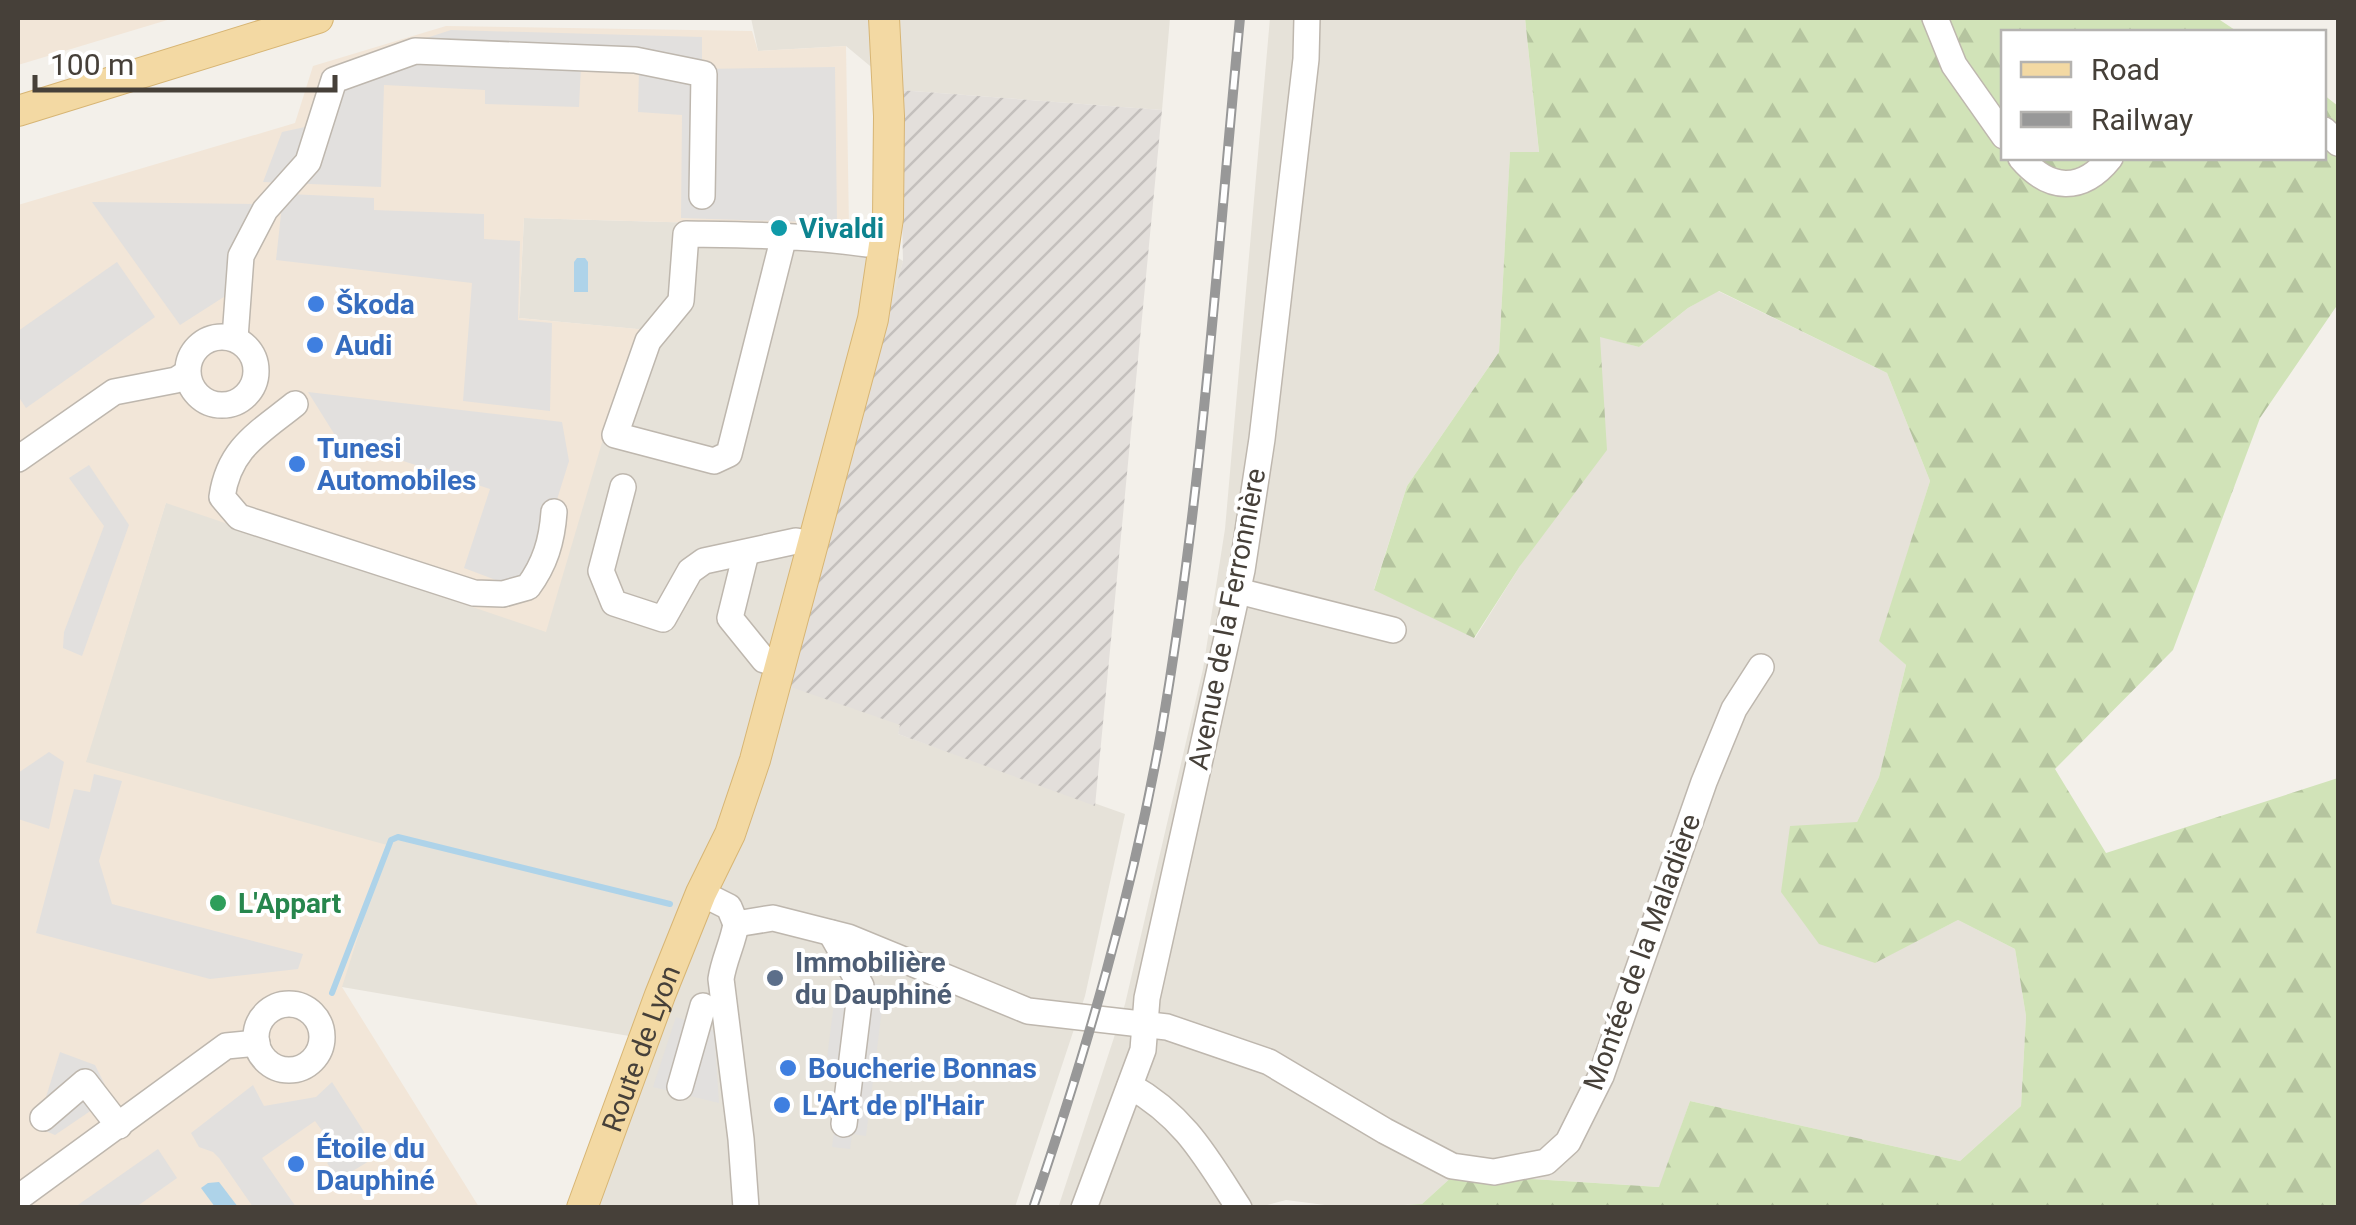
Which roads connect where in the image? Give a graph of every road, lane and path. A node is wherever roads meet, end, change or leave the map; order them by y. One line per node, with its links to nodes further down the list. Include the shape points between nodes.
1 (318, 18): 6 (main road)
2 (866, 18): 12 (main road)
3 (884, 18): 19 (main road, via 889,116 883,268)
4 (1307, 18): 21 (street, Avenue de la Ferronnière, via 1262,439)
5 (1935, 18): 7 (street, via 1954,65)
6 (18, 111)
7 (2001, 132)
8 (2023, 160): 9 (street, via 2060,185 2085,180)
9 (2108, 160)
10 (702, 196): 13 (street, via 704,74 635,60 415,51 334,80 308,162 265,210 241,256)
11 (784, 236): 11 (street, via 686,234 682,300 648,341 615,435 714,461 729,454); 12 (street)
12 (866, 244): 19 (main road)
13 (234, 338): 14 (street, via 202,342); 15 (street, via 256,366)
14 (187, 373): 15 (street, via 207,402 225,405); 16 (street, via 114,392)
15 (247, 392): 18 (street, via 299,405 235,453 222,496 240,516 474,593 503,594 528,588 542,568)
16 (18, 458)
17 (623, 487): 20 (street, via 601,570 614,603 664,619 690,571 704,561)
18 (554, 512)
19 (804, 543): 20 (street); 23 (main road); 25 (main road, via 755,760)
20 (746, 553): 23 (street, via 730,618)
21 (1238, 591): 22 (street); 30 (street, Avenue de la Ferronnière)
22 (1393, 630)
23 (764, 660): 25 (main road, via 713,828)
24 (1760, 666): 30 (street, Montée de la Maladière, via 1704,782 1601,1076 1568,1142 1546,1162 1494,1172 1452,1166 1269,1062)
25 (701, 892): 26 (street, via 728,907); 28 (main road, Route de Lyon)
26 (736, 924): 27 (street, Montée de la Maladière, via 773,918); 29 (street)
27 (831, 933): 30 (street, Montée de la Maladière, via 1028,1012); 35 (street, via 861,986)
28 (660, 994): 29 (street); 38 (main road, Route de Lyon)
29 (713, 1004): 33 (street); 39 (street, via 741,1139)
30 (1145, 1025): 32 (street, Avenue de la Ferronnière)
31 (257, 1043): 36 (street, via 226,1046)
32 (1130, 1086): 40 (street, Avenue de la Ferronnière); 41 (street, via 1190,1132)
33 (680, 1087)
34 (43, 1118): 36 (street, via 85,1082)
35 (844, 1124)
36 (119, 1126): 37 (street)
37 (18, 1198)
38 (582, 1208)
39 (746, 1208)
40 (1084, 1208)
41 (1239, 1208)

